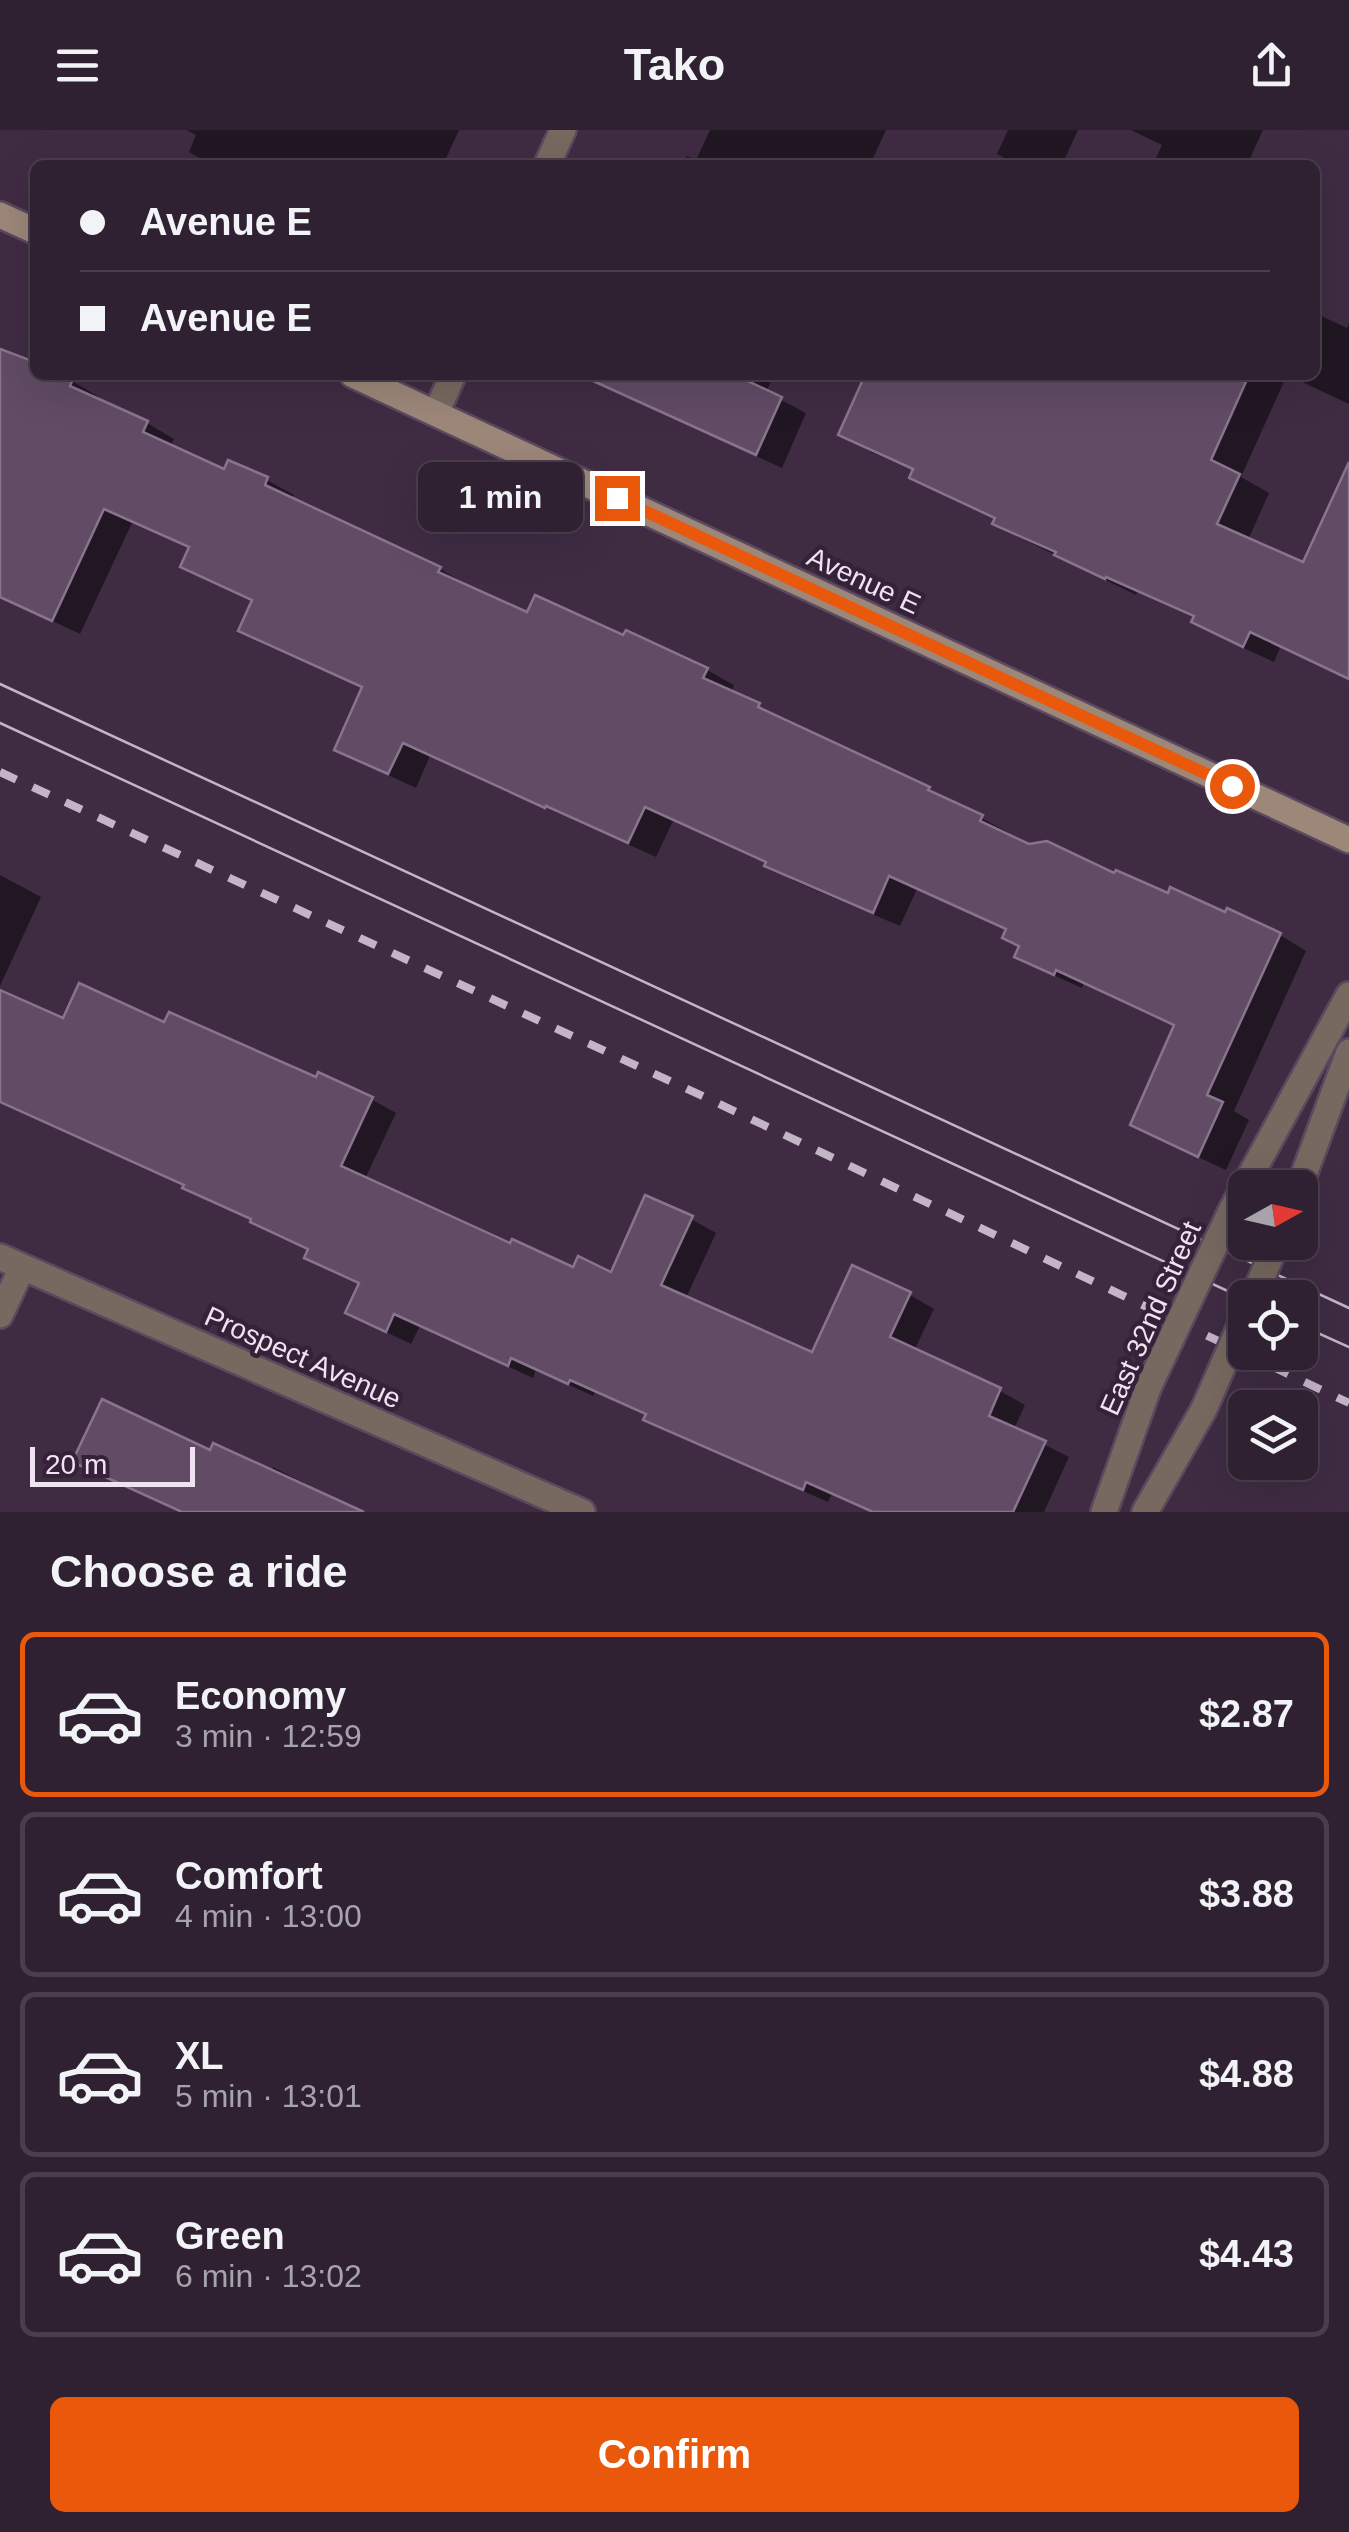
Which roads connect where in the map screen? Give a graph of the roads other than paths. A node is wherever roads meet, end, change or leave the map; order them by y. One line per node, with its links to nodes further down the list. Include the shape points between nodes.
1 (563, 130): 2 (street)
2 (549, 160)
3 (0, 215): 4 (main road)
4 (30, 229)
5 (363, 380): 7 (main road, Avenue E)
6 (451, 380): 7 (street)
7 (436, 413): 8 (main road, Avenue E)
8 (1349, 840)
9 (1349, 995): 16 (street, East 32nd Street, bridge, via 1230,1211 1148,1388)
10 (1349, 1052): 11 (street)
11 (1305, 1170)
12 (11, 1262): 13 (street); 15 (street, Prospect Avenue)
13 (0, 1315)
14 (1228, 1355): 17 (street, bridge)
15 (582, 1512)
16 (1104, 1512)
17 (1145, 1512)

